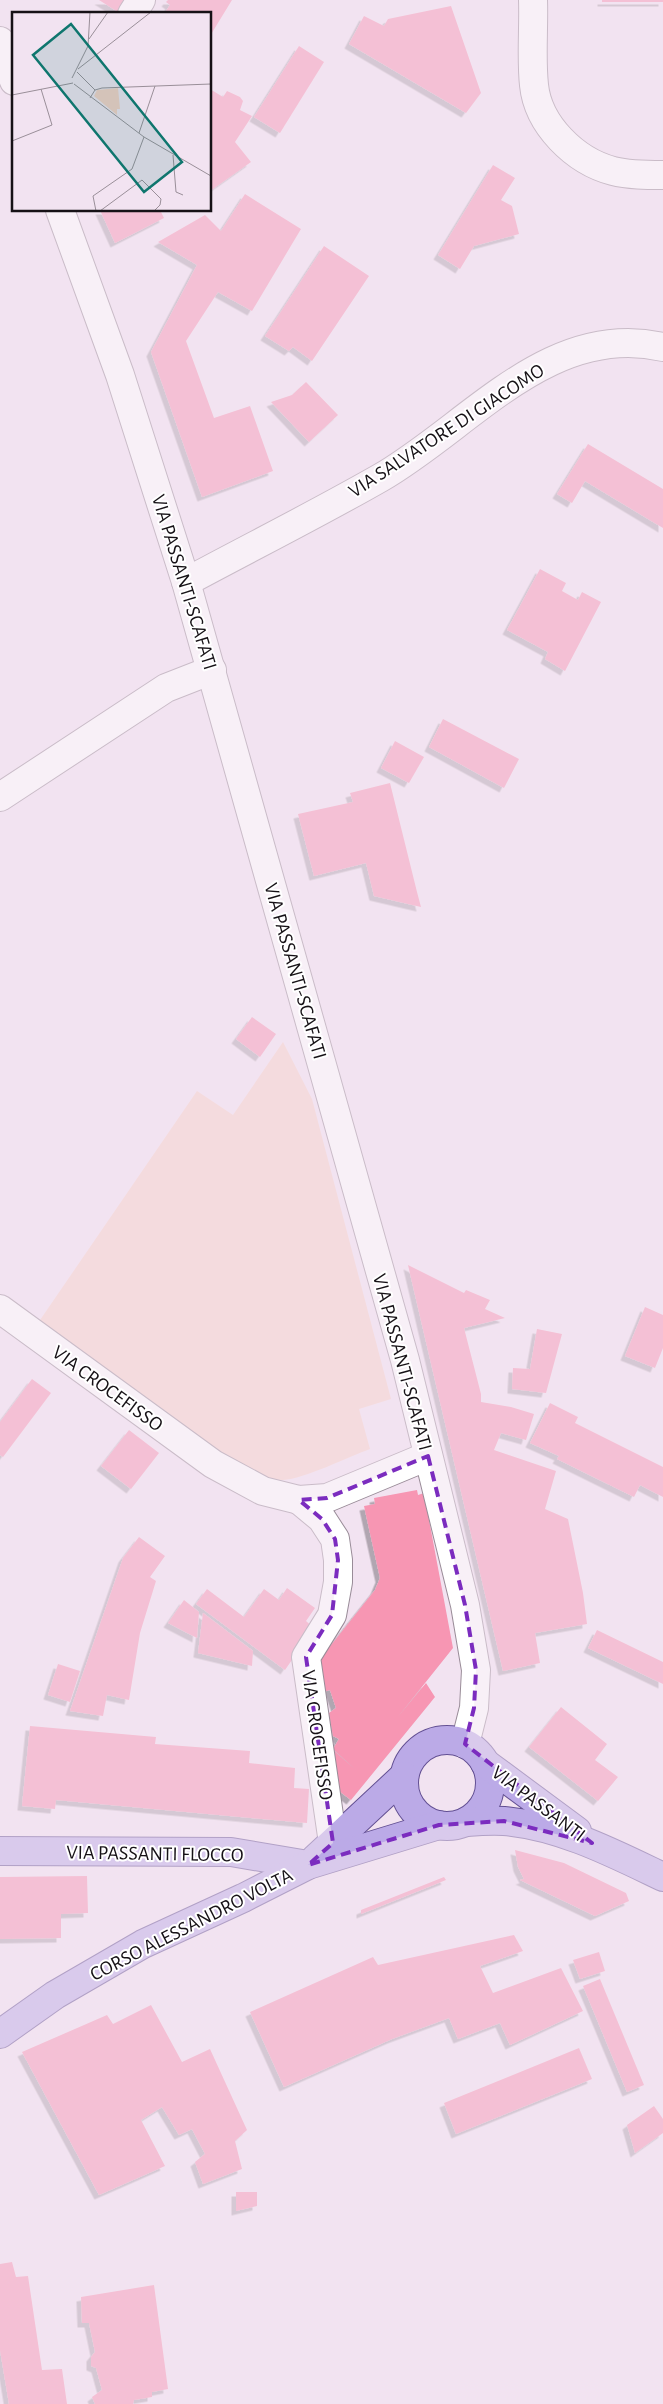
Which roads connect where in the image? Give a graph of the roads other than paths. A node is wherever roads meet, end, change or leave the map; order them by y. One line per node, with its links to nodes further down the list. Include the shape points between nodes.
1 (141, 0): 3 (street)
2 (533, 0): 6 (street, via 534,86 539,103 557,136 590,162 612,171)
3 (133, 12)
4 (0, 41): 5 (street)
5 (12, 75)
6 (663, 175)
7 (60, 211): 9 (street, VIA PASSANTI-SCAFATI, via 120,375)
8 (663, 347): 9 (street, VIA SALVATORE DI GIACOMO, via 644,343 587,347 537,367 382,477)
9 (186, 582): 10 (street, VIA PASSANTI-SCAFATI)
10 (212, 670): 11 (street, via 166,688); 13 (street, VIA PASSANTI-SCAFATI, via 402,1350)
11 (0, 797)
12 (0, 1309): 14 (street, VIA CROCEFISSO, via 213,1464 263,1491)
13 (428, 1456): 14 (street, VIA CROCEFISSO, via 327,1498); 15 (street, VIA PASSANTI-SCAFATI, via 465,1605 476,1670 474,1708)
14 (299, 1500): 20 (street, VIA CROCEFISSO, via 322,1519 335,1539 338,1560 332,1614 306,1657)
15 (465, 1744): 16 (main road); 17 (main road, via 439,1740 427,1745 408,1763)
16 (485, 1763): 18 (main road, via 490,1776 489,1790 477,1814); 21 (main road, VIA PASSANTI)
17 (404, 1776): 19 (main road, via 408,1802 416,1813); 20 (main road)
18 (466, 1822): 19 (main road); 21 (main road, VIA PASSANTI, via 504,1821)
19 (439, 1826): 23 (main road)
20 (333, 1843): 23 (main road)
21 (592, 1843): 24 (main road, VIA PASSANTI)
22 (0, 1851): 23 (main road, VIA PASSANTI FLOCCO, via 231,1852)
23 (308, 1865): 25 (main road, CORSO ALESSANDRO VOLTA, via 143,1944 55,1995)
24 (663, 1877)
25 (0, 2034)

